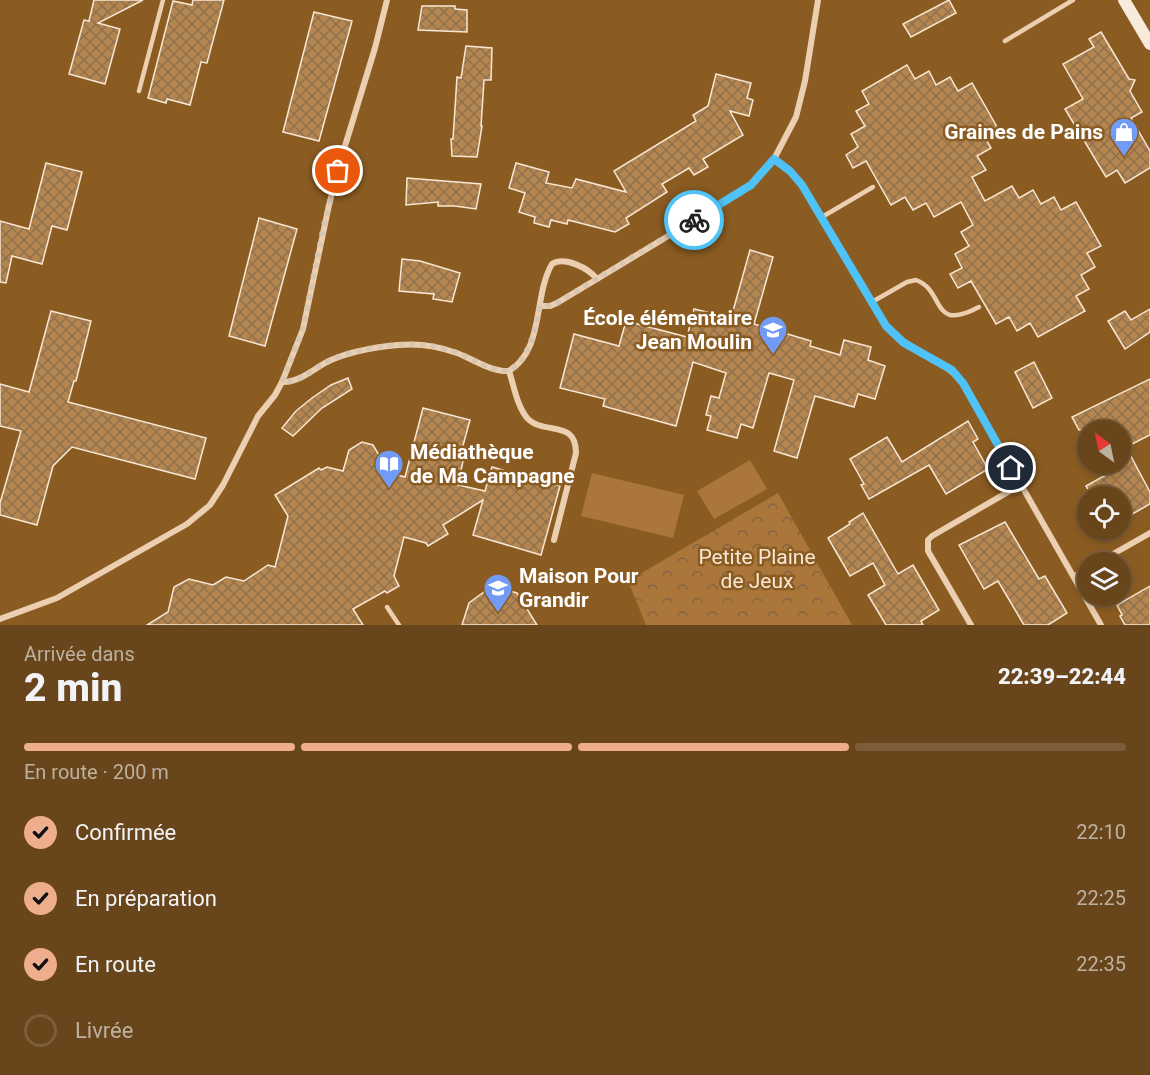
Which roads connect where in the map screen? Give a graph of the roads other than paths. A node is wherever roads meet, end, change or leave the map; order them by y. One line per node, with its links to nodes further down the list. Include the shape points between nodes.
1 (163, 0): 8 (lane)
2 (387, 0): 17 (street, via 329,205 303,329)
3 (818, 0): 9 (street, via 796,117)
4 (1073, 0): 6 (lane)
5 (1124, 0): 7 (main road)
6 (1005, 41)
7 (1150, 44)
8 (139, 91)
9 (774, 159): 11 (street, via 802,185); 12 (street, via 736,195)
10 (873, 187): 11 (lane)
11 (822, 217): 13 (street)
12 (597, 279): 14 (street, via 557,303); 14 (street, via 585,268 556,261 549,267)
13 (872, 302): 15 (lane, via 916,280 927,287 947,314 964,314); 18 (street, via 894,335 941,362 963,383)
14 (540, 306): 16 (street, via 529,347)
15 (979, 307)
16 (509, 371): 17 (street, via 434,346 416,344 377,347 333,359 294,382); 20 (street, via 520,408 527,417 539,425 564,430 576,444)
17 (282, 382): 24 (street, via 254,422 223,485 199,516 57,598)
18 (1020, 485): 22 (street); 26 (street, via 927,540 928,551)
19 (1150, 533): 21 (street)
20 (554, 540)
21 (1117, 552)
22 (1075, 576): 27 (street)
23 (387, 607): 25 (lane)
24 (0, 620)
25 (399, 625)
26 (971, 625)
27 (1101, 625)

